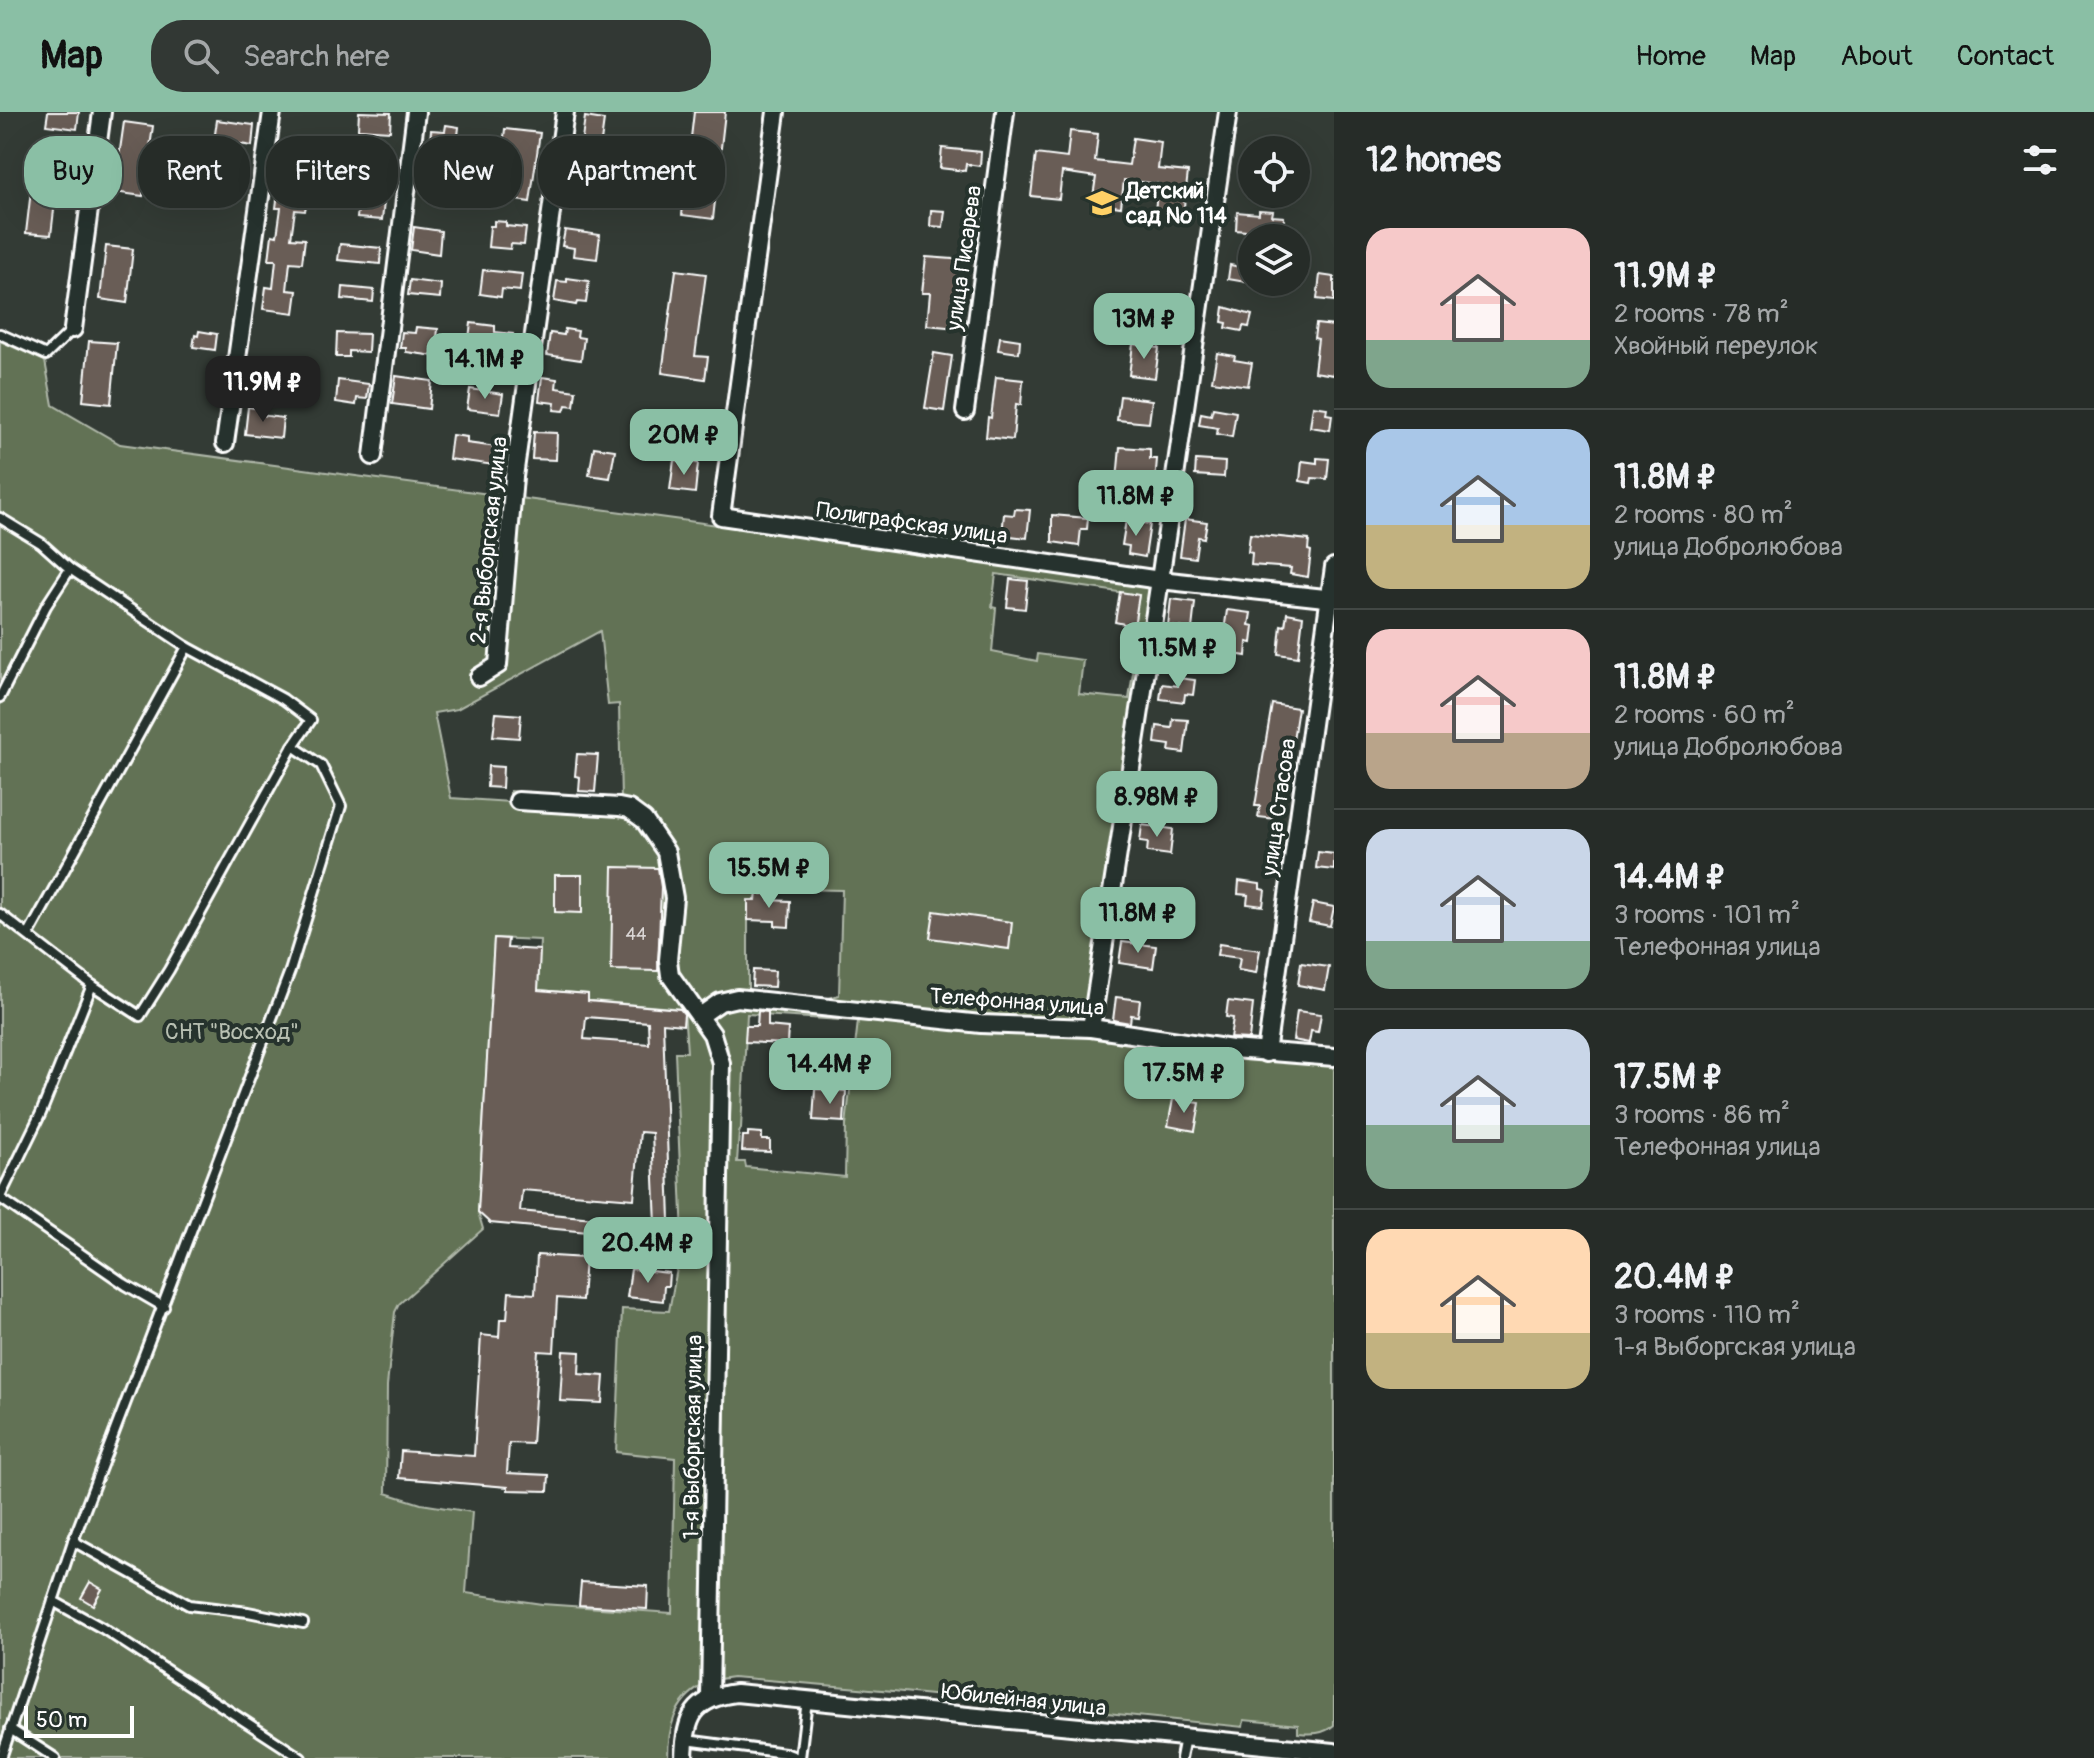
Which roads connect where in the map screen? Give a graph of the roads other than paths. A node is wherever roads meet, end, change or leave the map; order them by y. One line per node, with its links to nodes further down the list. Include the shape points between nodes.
1 (102, 112): 8 (street)
2 (272, 112): 11 (street)
3 (416, 112): 12 (street)
4 (565, 112): 19 (street, 2-я Выборгская улица, via 514,477 498,665)
5 (776, 112): 16 (street, Полиграфская улица, via 721,516)
6 (1005, 112): 10 (street, улица Писарева)
7 (1228, 112): 16 (street)
8 (73, 329): 9 (lane, via 46,355)
9 (0, 334)
10 (965, 411)
11 (225, 443)
12 (373, 456)
13 (0, 518): 15 (lane)
14 (1334, 567): 17 (street, улица Стасова)
15 (70, 569): 18 (lane); 20 (lane)
16 (1160, 580): 17 (street, Полиграфская улица); 27 (street)
17 (1332, 599): 28 (street, улица Стасова)
18 (187, 647): 21 (lane, via 311,720); 24 (lane)
19 (479, 677)
20 (0, 697)
21 (293, 746): 25 (lane, via 140,1016); 31 (lane, via 321,765 341,806 290,971)
22 (518, 801): 26 (street, 1-я Выборгская улица, via 619,807 644,820 666,852 673,879 670,975)
23 (0, 914): 24 (lane)
24 (29, 934): 25 (lane)
25 (92, 985): 30 (lane)
26 (700, 1016): 27 (street, Телефонная улица, via 737,998 981,1024); 35 (street, 1-я Выборгская улица, via 717,1044 721,1077)
27 (1091, 1028): 28 (street, Телефонная улица)
28 (1266, 1053): 29 (street, Телефонная улица)
29 (1334, 1057)
30 (0, 1198): 31 (lane)
31 (164, 1307): 32 (lane)
32 (73, 1541): 33 (lane); 34 (lane, via 189,1605)
33 (53, 1601): 37 (lane); 43 (lane)
34 (303, 1623)
35 (710, 1698): 36 (street, Юбилейная улица, via 736,1693); 39 (street, via 692,1713)
36 (807, 1700): 38 (street, Юбилейная улица); 45 (lane)
37 (10, 1729): 41 (lane); 42 (lane)
38 (1185, 1737): 40 (street, Юбилейная улица); 46 (lane)
39 (685, 1740): 44 (street); 45 (lane)
40 (1334, 1752)
41 (1, 1758)
42 (55, 1758)
43 (301, 1758)
44 (684, 1758)
45 (799, 1758)
46 (1181, 1758)

